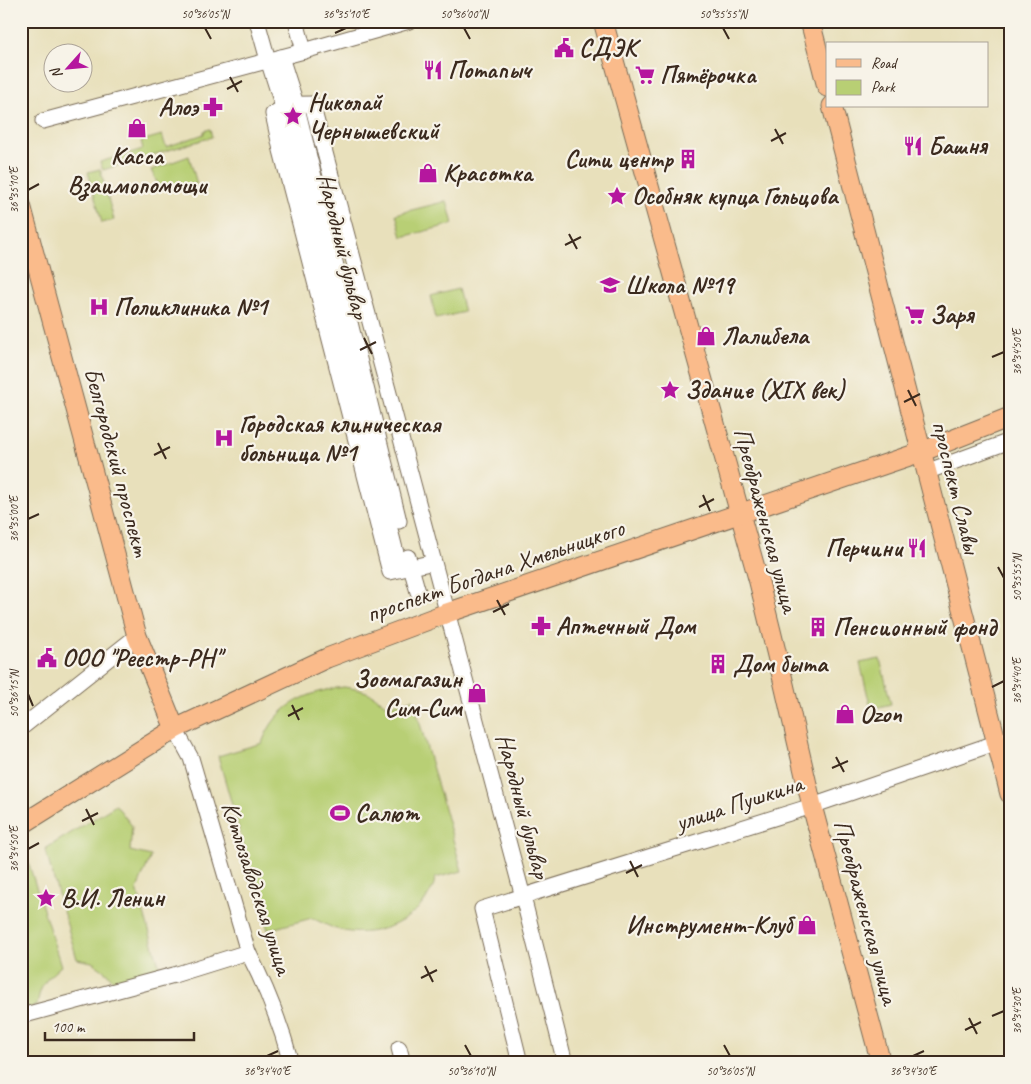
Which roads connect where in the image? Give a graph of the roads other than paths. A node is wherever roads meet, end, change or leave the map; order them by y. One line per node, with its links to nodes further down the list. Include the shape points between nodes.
1 (258, 21): 7 (street)
2 (296, 21): 6 (street)
3 (409, 21): 6 (street)
4 (603, 21): 17 (main road, Преображенская улица)
5 (810, 21): 8 (main road)
6 (304, 51): 7 (street)
7 (275, 59): 10 (street); 11 (street)
8 (826, 83)
9 (833, 108): 15 (main road, проспект Славы)
10 (284, 109): 18 (street, Народный бульвар, via 312,104); 19 (street); 19 (street, Народный бульвар, via 281,150 390,572)
11 (43, 121)
12 (21, 205): 22 (main road, Белгородский проспект)
13 (1010, 417): 15 (main road, проспект Богдана Хмельницкого)
14 (1010, 440): 16 (street)
15 (921, 452): 16 (main road, проспект Славы); 17 (main road, проспект Богдана Хмельницкого)
16 (926, 472): 25 (main road, проспект Славы)
17 (739, 513): 21 (main road, проспект Богдана Хмельницкого); 27 (main road, Преображенская улица, via 759,582)
18 (434, 562): 19 (street); 21 (street, Народный бульвар)
19 (410, 565): 20 (street)
20 (418, 592)
21 (447, 613): 24 (main road, проспект Богдана Хмельницкого, via 327,658); 29 (street, Народный бульвар)
22 (137, 636): 23 (street); 24 (main road, Белгородский проспект)
23 (21, 728)
24 (172, 731): 28 (main road, проспект Богдана Хмельницкого); 30 (street, Котлозаводская улица, via 191,758)
25 (1003, 741): 26 (main road, проспект Славы); 27 (street, улица Пушкина)
26 (1010, 794)
27 (812, 806): 29 (street, улица Пушкина); 37 (main road, Преображенская улица)
28 (21, 825)
29 (523, 897): 35 (street, улица Пушкина, via 482,909); 36 (street, Народный бульвар)
30 (248, 952): 31 (street); 33 (street, Котлозаводская улица, via 284,1038)
31 (21, 1016)
32 (399, 1048): 34 (street)
33 (291, 1063)
34 (403, 1063)
35 (520, 1063)
36 (565, 1063)
37 (881, 1063)

